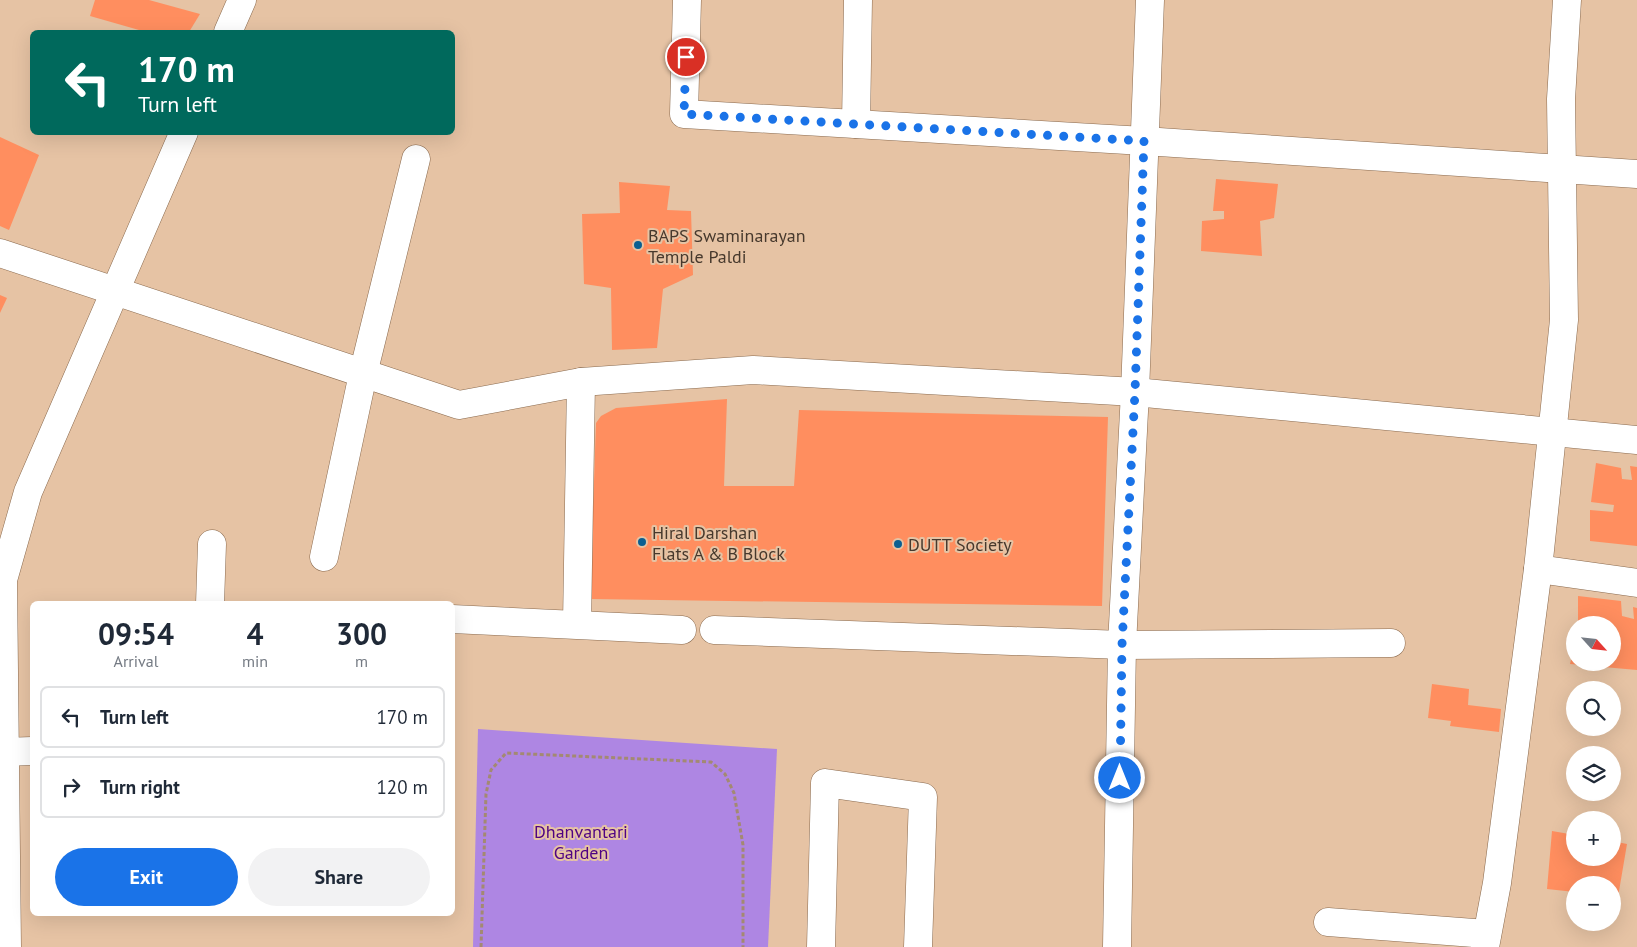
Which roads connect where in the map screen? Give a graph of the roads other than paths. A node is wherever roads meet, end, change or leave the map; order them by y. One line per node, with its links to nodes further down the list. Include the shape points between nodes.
1 (242, 0): 6 (street)
2 (687, 0): 7 (street, via 684,114)
3 (858, 0): 7 (street)
4 (1150, 0): 9 (street)
5 (1567, 0): 11 (street, via 1561,99)
6 (229, 30)
7 (856, 124): 9 (street)
8 (183, 135): 14 (street)
9 (1144, 141): 11 (street); 17 (street)
10 (416, 160): 15 (street)
11 (1562, 168): 12 (street); 18 (street, via 1564,320)
12 (1637, 174)
13 (0, 254): 14 (street)
14 (114, 292): 15 (street); 32 (street, via 28,492 3,580)
15 (363, 374): 16 (street, via 459,405); 21 (street)
16 (581, 382): 17 (street, via 752,370); 26 (street)
17 (1135, 392): 18 (street); 30 (street)
18 (1552, 433): 19 (street); 22 (street)
19 (1637, 440)
20 (212, 544): 24 (street)
21 (324, 557)
22 (1538, 569): 23 (street); 34 (street, via 1497,883)
23 (1637, 583)
24 (210, 601)
25 (455, 619): 26 (street)
26 (577, 624): 27 (street)
27 (682, 630)
28 (714, 630): 30 (street)
29 (1392, 643): 30 (street)
30 (1122, 645): 38 (street)
31 (30, 751): 32 (street)
32 (4, 752): 35 (street)
33 (1328, 922): 34 (street)
34 (1486, 940)
35 (7, 947)
36 (821, 947): 37 (street, via 825,784 923,797)
37 (918, 947)
38 (1117, 947)

